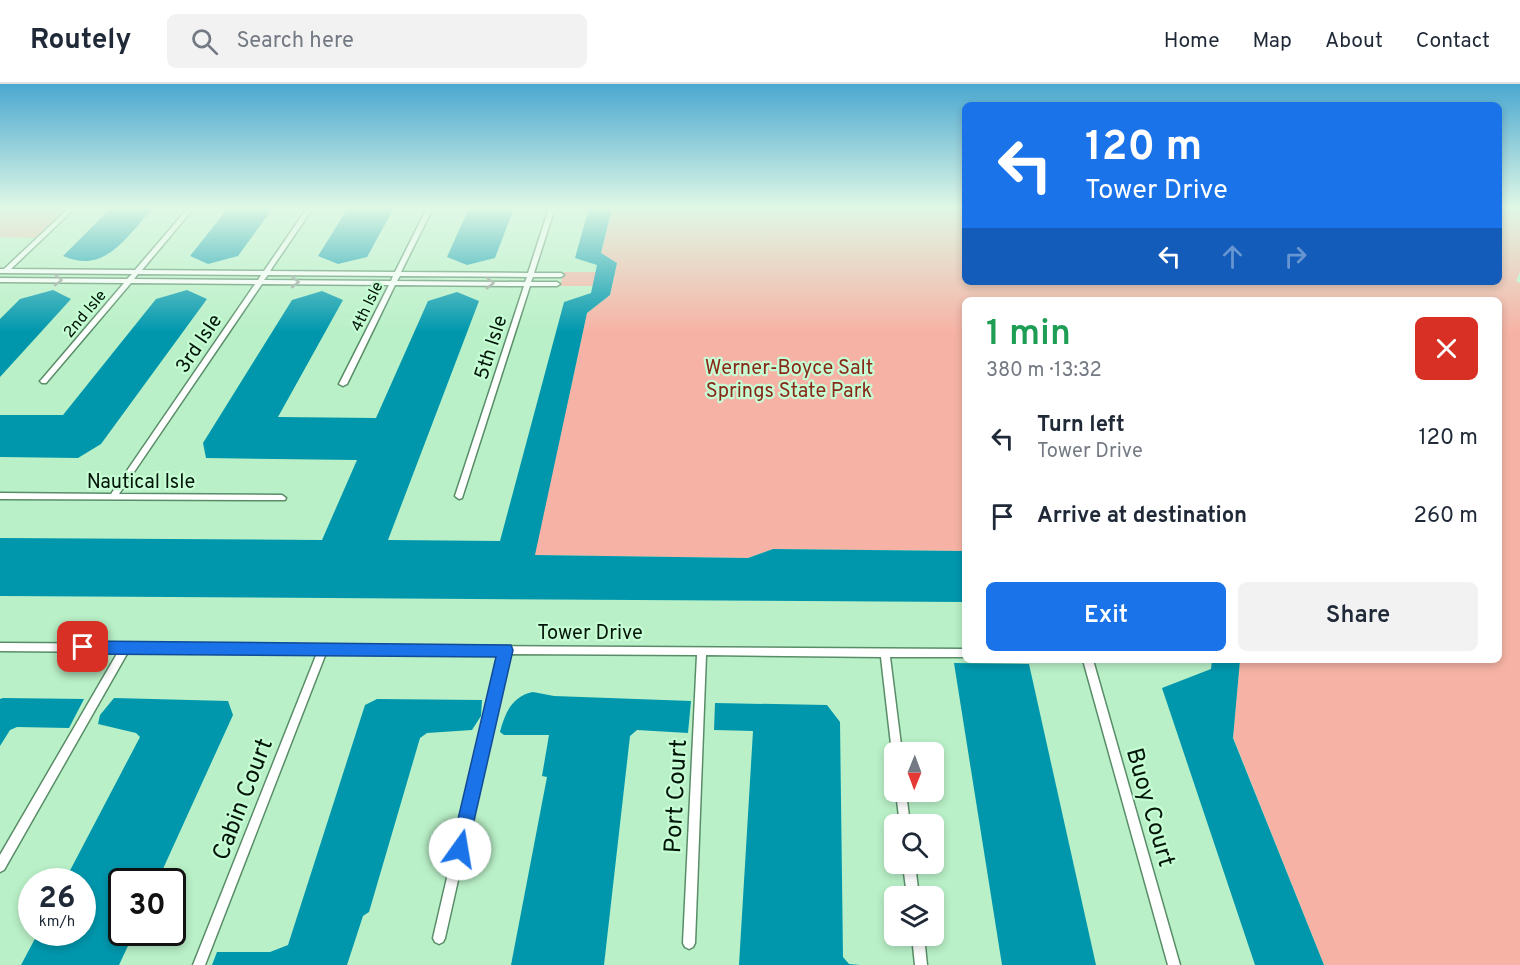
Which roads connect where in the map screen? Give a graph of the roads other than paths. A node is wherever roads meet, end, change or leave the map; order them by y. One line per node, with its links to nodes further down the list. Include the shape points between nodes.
1 (28, 249): 8 (street)
2 (156, 249): 6 (street, 2nd Isle)
3 (282, 249): 7 (street, 3rd Isle)
4 (410, 249): 9 (street, 4th Isle)
5 (539, 249): 10 (street, 5th Isle)
6 (137, 272): 7 (street); 8 (street); 12 (street, 2nd Isle)
7 (266, 273): 9 (street); 13 (street, 3rd Isle)
8 (1, 274): 12 (street, one-way to 12)
9 (398, 274): 10 (street); 14 (street, 4th Isle)
10 (531, 275): 11 (street); 15 (street, 5th Isle)
11 (561, 275)
12 (129, 281): 13 (street); 17 (street, 2nd Isle)
13 (260, 282): 14 (street, one-way to 14); 21 (street, 3rd Isle)
14 (393, 283): 15 (street, one-way to 15); 18 (street, 4th Isle)
15 (528, 284): 16 (street); 20 (street, 5th Isle)
16 (557, 284)
17 (44, 381)
18 (343, 384)
19 (0, 496): 21 (street, Nautical Isle)
20 (459, 496)
21 (113, 497): 22 (street, Nautical Isle)
22 (282, 498)
23 (0, 647): 24 (street, Tower Drive)
24 (125, 648): 25 (street, Tower Drive); 32 (street)
25 (323, 649): 26 (street, Tower Drive); 36 (street, Cabin Court)
26 (505, 650): 27 (street, Tower Drive); 33 (street)
27 (702, 651): 28 (street, Tower Drive); 34 (street, Port Court)
28 (885, 652): 29 (street, Tower Drive); 31 (street)
29 (962, 653)
30 (1089, 663): 38 (street, Buoy Court)
31 (896, 742)
32 (0, 866)
33 (439, 938)
34 (689, 943)
35 (919, 946): 37 (street)
36 (199, 965)
37 (921, 965)
38 (1174, 965)

